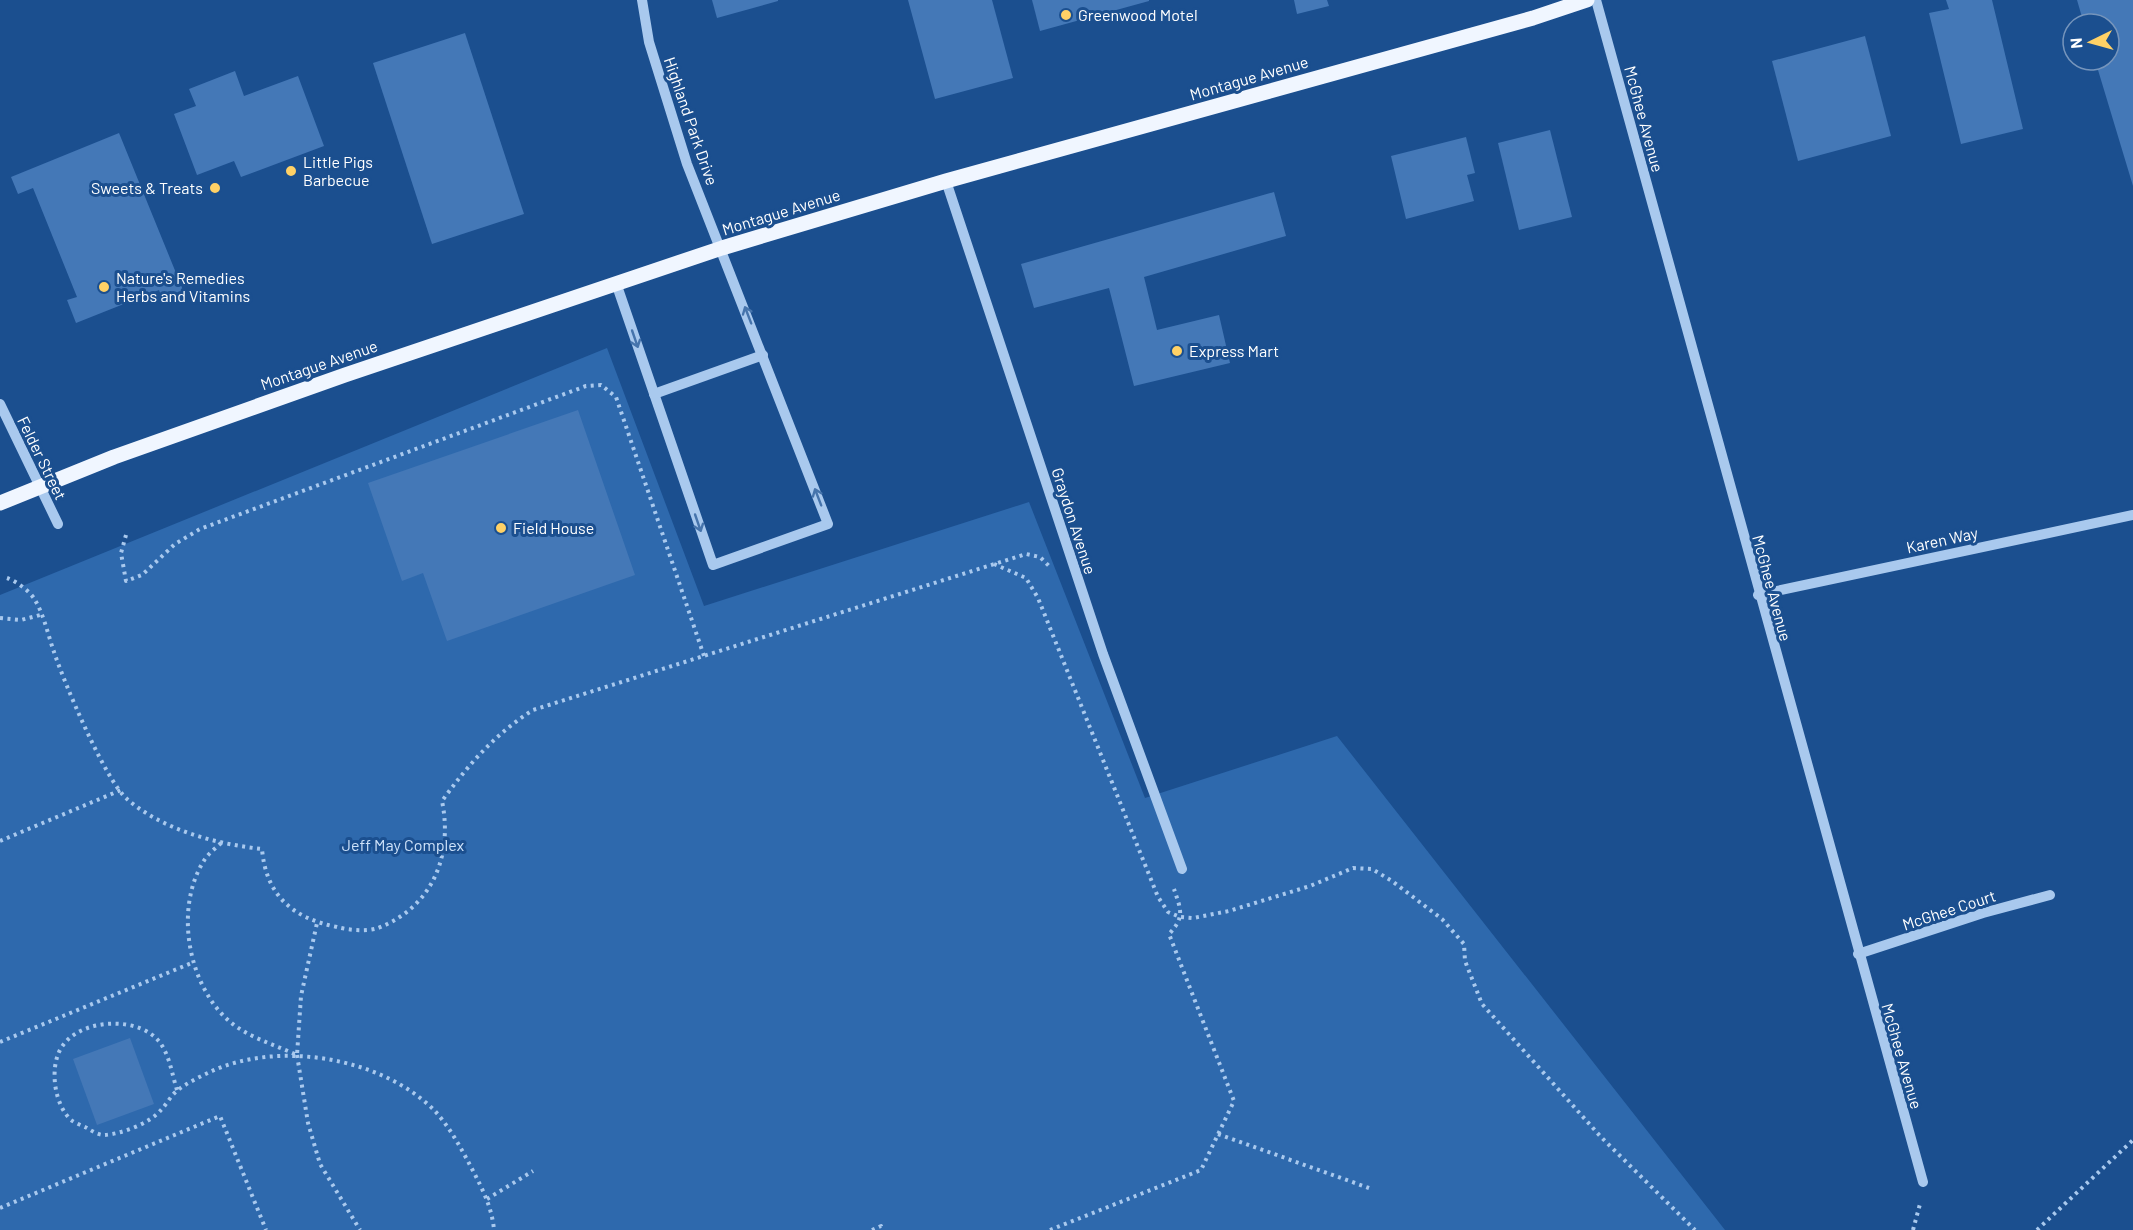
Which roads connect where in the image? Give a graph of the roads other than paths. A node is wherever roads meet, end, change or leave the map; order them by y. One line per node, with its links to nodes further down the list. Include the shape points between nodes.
1 (642, 0): 5 (street, Highland Park Drive, via 649,42 687,164)
2 (1587, 0): 4 (main road, Montague Avenue)
3 (1596, 0): 14 (street, McGhee Avenue)
4 (946, 181): 5 (main road, Montague Avenue); 15 (street, Graydon Avenue, via 1102,654)
5 (722, 248): 6 (main road, Montague Avenue); 7 (street, Highland Park Drive, one-way to 5)
6 (616, 284): 8 (street, one-way to 8); 10 (main road, Montague Avenue, via 345,375)
7 (763, 355): 8 (street); 8 (street, Highland Park Drive, one-way to 7, via 712,565 828,524)
8 (654, 394)
9 (0, 404): 10 (street, Felder Street)
10 (41, 486): 11 (main road, Montague Avenue); 13 (street, Felder Street)
11 (0, 503)
12 (2133, 515): 14 (street, Karen Way)
13 (58, 524)
14 (1758, 595): 17 (street, McGhee Avenue)
15 (1182, 868)
16 (2050, 895): 17 (street, McGhee Court)
17 (1858, 954): 18 (street, McGhee Avenue)
18 (1923, 1182)

